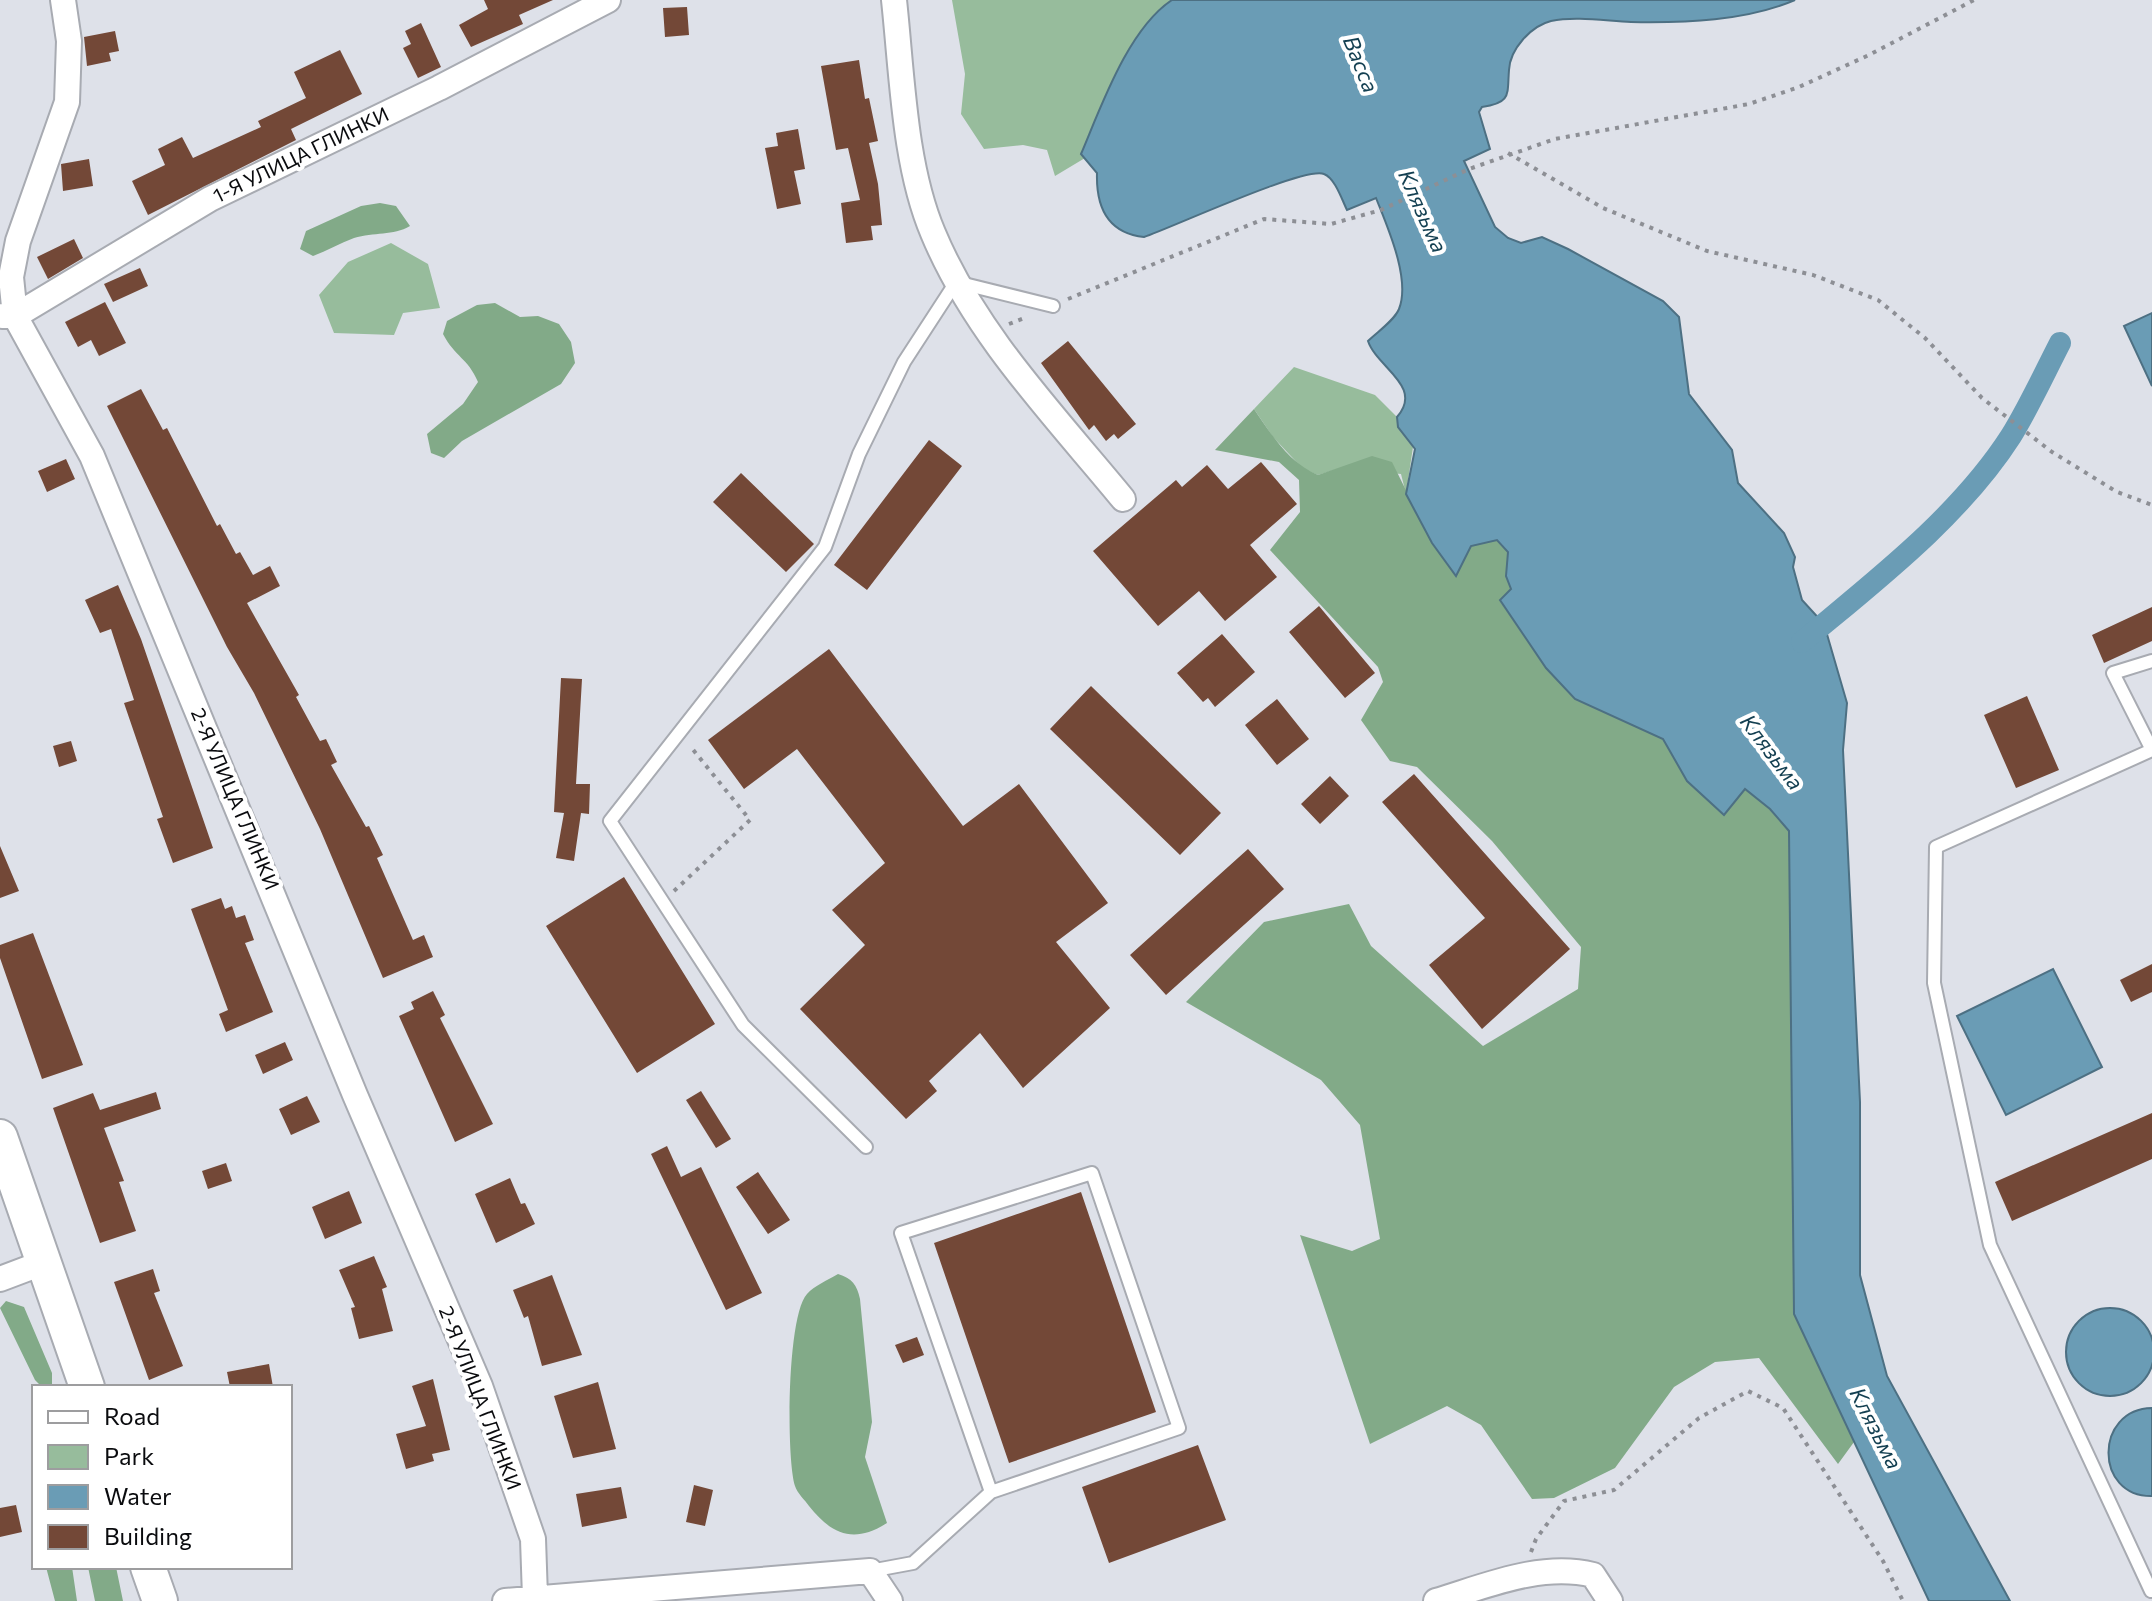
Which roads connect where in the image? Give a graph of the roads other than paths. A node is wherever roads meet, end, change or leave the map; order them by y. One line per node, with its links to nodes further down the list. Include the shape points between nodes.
1 (63, 0): 6 (street, 2-Я УЛИЦА ГЛИНКИ, via 69,41 67,102 18,241)
2 (608, 0): 6 (street, 1-Я УЛИЦА ГЛИНКИ, via 210,199)
3 (894, 0): 4 (street, via 916,171 932,232)
4 (956, 282): 5 (lane); 7 (street, via 988,333); 11 (lane, via 904,362 859,454 825,547 610,821 743,1025)
5 (1053, 306)
6 (7, 316): 19 (street, 2-Я УЛИЦА ГЛИНКИ, via 92,456 480,1386 533,1539)
7 (1123, 499)
8 (2152, 661): 9 (lane, via 2113,673)
9 (2152, 750): 18 (lane, via 1936,847 1934,983 1990,1245)
10 (0, 1137): 12 (main road)
11 (866, 1147)
12 (45, 1262): 13 (street); 14 (main road)
13 (0, 1279)
14 (86, 1385)
15 (991, 1492): 15 (lane, via 901,1233 1092,1173 1179,1428); 17 (lane, via 913,1563)
16 (149, 1569): 20 (main road)
17 (870, 1571): 19 (street); 22 (street)
18 (2152, 1591)
19 (535, 1597): 21 (street)
20 (160, 1601)
21 (505, 1601)
22 (890, 1601)
23 (1436, 1601): 24 (street, via 1522,1576 1569,1569 1593,1575)
24 (1610, 1601)

